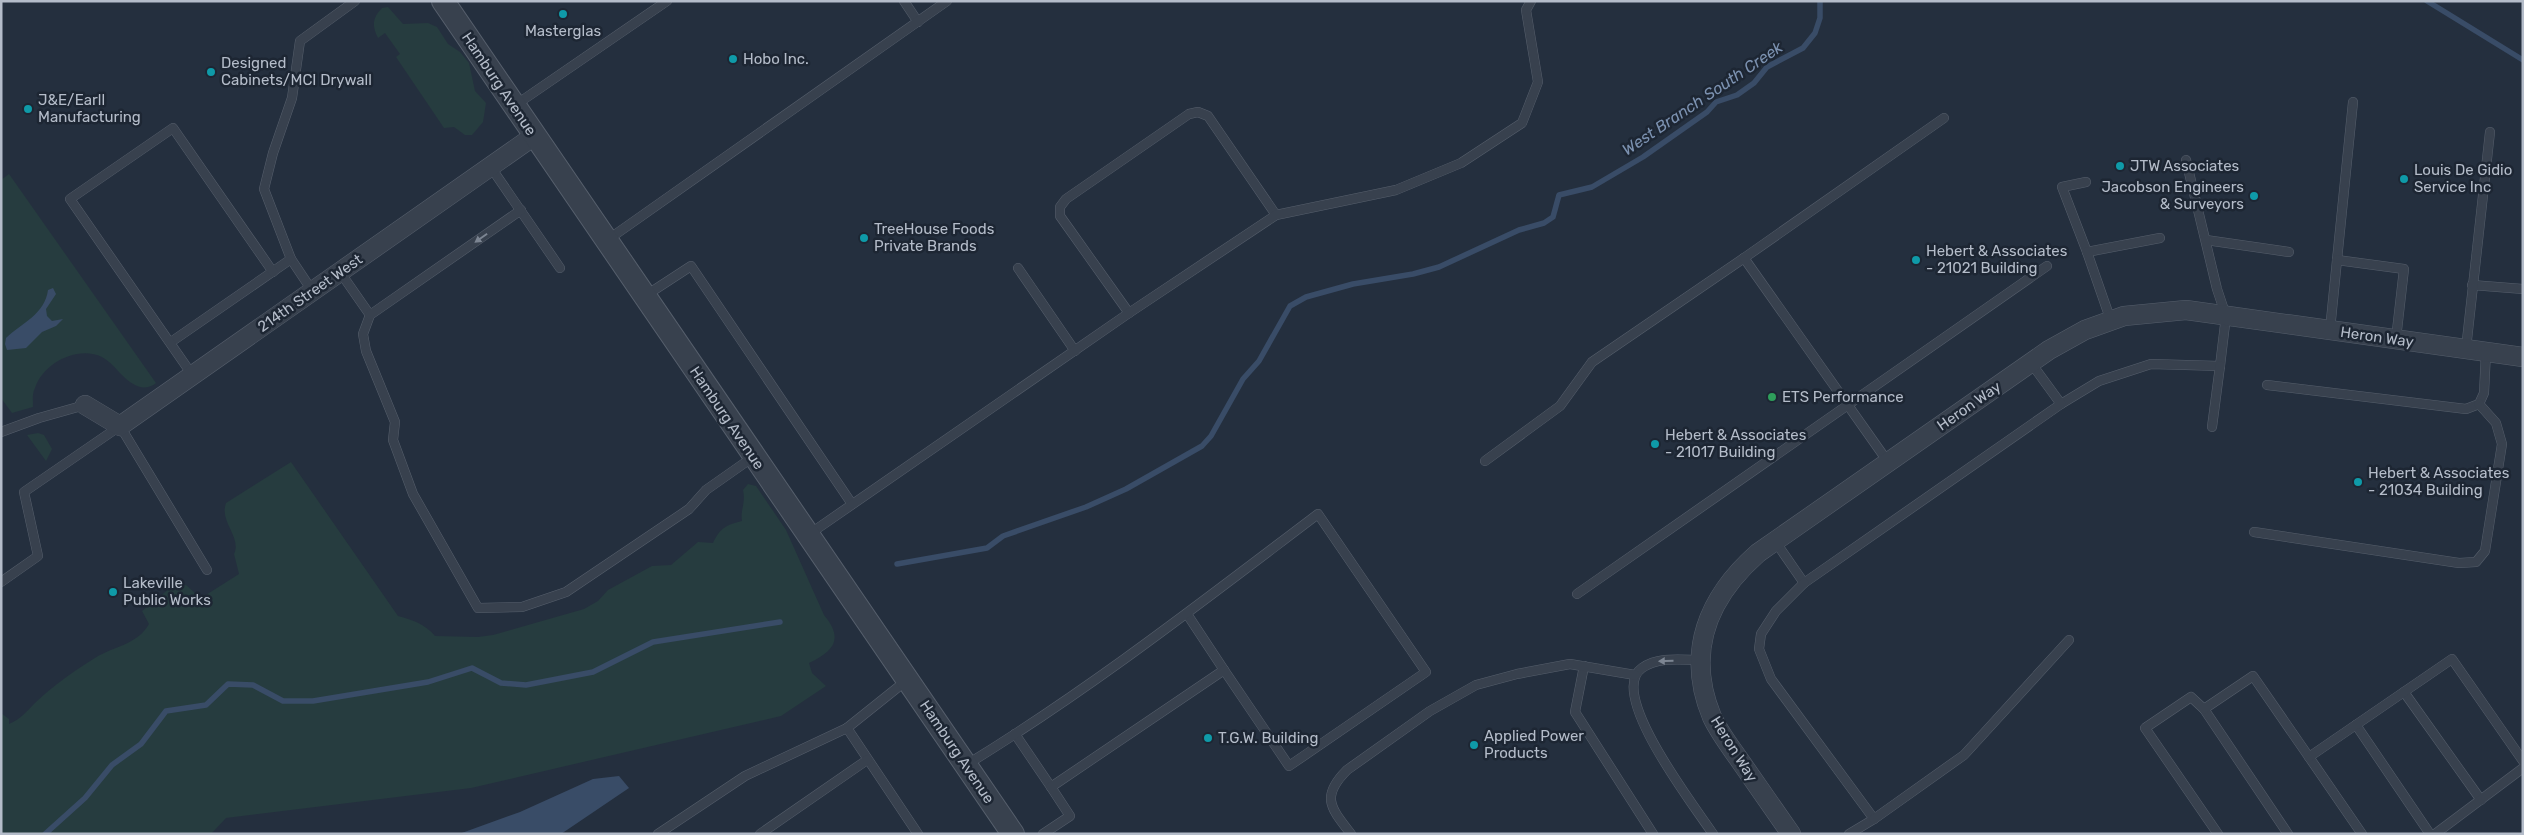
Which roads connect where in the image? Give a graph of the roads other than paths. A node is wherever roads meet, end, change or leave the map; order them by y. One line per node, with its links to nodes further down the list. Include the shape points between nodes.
1 (355, 1): 24 (lane, via 300,42 292,98 264,189)
2 (443, 1): 9 (street, Hamburg Avenue)
3 (666, 1): 9 (lane)
4 (904, 1): 7 (lane)
5 (947, 1): 7 (lane)
6 (1531, 1): 17 (lane, via 1526,10 1538,82 1522,123 1460,163 1396,190)
7 (918, 22): 20 (lane)
8 (2352, 102): 25 (lane)
9 (514, 106): 12 (street, Hamburg Avenue)
10 (1944, 118): 23 (lane)
11 (2490, 132): 31 (lane)
12 (534, 136): 14 (street, 214th Street West); 20 (street, Hamburg Avenue)
13 (2186, 160): 19 (lane)
14 (490, 166): 16 (lane); 30 (street, 214th Street West)
15 (2086, 182): 21 (lane, via 2062,187)
16 (521, 210): 27 (lane); 36 (lane, one-way to 36)
17 (1276, 215): 35 (lane); 35 (lane, via 1208,116 1198,112 1190,114 1066,199 1060,207 1060,216)
18 (2160, 238): 21 (lane)
19 (2206, 240): 22 (lane); 37 (lane)
20 (606, 241): 34 (street, Hamburg Avenue)
21 (2087, 252): 38 (lane)
22 (2289, 252)
23 (1744, 258): 53 (lane); 58 (lane, via 1592,362 1560,406)
24 (290, 259): 29 (lane); 33 (lane)
25 (2337, 260): 39 (lane); 40 (lane, via 2404,269)
26 (2047, 266): 53 (lane)
27 (560, 268)
28 (1018, 268): 43 (lane)
29 (272, 272): 41 (lane); 41 (lane, via 173,128 101,177 70,199)
30 (340, 272): 33 (street, 214th Street West); 36 (lane)
31 (2472, 284): 32 (lane); 42 (lane)
32 (2523, 289)
33 (313, 292): 48 (street, 214th Street West)
34 (644, 297): 57 (street, Hamburg Avenue); 60 (lane, via 691,266)
35 (1128, 313): 43 (lane)
36 (370, 315): 57 (lane, via 364,334 366,351 395,422 393,440 413,494 478,608 522,607 566,592 690,510 706,490)
37 (2226, 316): 38 (street, Heron Way, via 2166,310); 39 (street, Heron Way); 47 (lane)
38 (2111, 321): 46 (street, Heron Way, via 2066,339)
39 (2330, 330): 40 (street, Heron Way)
40 (2396, 340): 42 (street, Heron Way)
41 (171, 342): 48 (lane)
42 (2466, 349): 44 (street, Heron Way)
43 (1075, 351): 60 (lane)
44 (2486, 352): 45 (street, Heron Way); 51 (lane, via 2484,393)
45 (2523, 357)
46 (2031, 363): 50 (lane); 59 (street, Heron Way)
47 (2220, 366): 50 (lane, via 2151,364 2099,381); 55 (lane)
48 (193, 376): 54 (street, 214th Street West)
49 (2267, 385): 51 (lane, via 2456,409)
50 (2061, 404): 66 (lane)
51 (2478, 404): 61 (lane, via 2496,423 2502,444 2485,550 2476,562 2459,563)
52 (85, 405): 54 (street); 56 (lane)
53 (1848, 405): 59 (lane); 67 (lane)
54 (120, 426): 64 (lane); 65 (lane, via 24,492 38,556)
55 (2212, 426)
56 (1, 432)
57 (753, 457): 62 (street, Hamburg Avenue)
58 (1485, 461)
59 (1888, 462): 63 (street, Heron Way)
60 (852, 504): 62 (lane)
61 (2254, 532)
62 (807, 535): 74 (street, Hamburg Avenue)
63 (1775, 541): 66 (lane); 70 (street, Heron Way, via 1738,570 1722,591 1706,627)
64 (208, 570)
65 (1, 582)
66 (1804, 583): 87 (lane, via 1776,611 1761,634 1759,649 1771,679)
67 (1577, 594)
68 (1187, 614): 72 (lane); 72 (lane, via 1318,514 1426,672 1289,766); 79 (lane)
69 (2069, 640): 87 (lane, via 1964,755)
70 (1701, 660): 73 (lane, one-way to 73, via 1655,661 1640,669); 96 (street, Heron Way, via 1706,698 1718,729)
71 (1584, 666): 73 (lane); 93 (lane, via 1570,664 1476,685 1430,711 1347,770 1335,782 1329,796 1333,810); 94 (lane, via 1574,712)
72 (1224, 670): 85 (lane)
73 (1635, 676): 95 (lane, via 1632,686 1640,717 1653,745)
74 (907, 680): 78 (lane); 83 (street, Hamburg Avenue)
75 (2404, 692): 77 (lane); 82 (lane, via 2452,659); 86 (lane)
76 (2204, 709): 80 (lane, via 2253,676); 98 (lane, via 2191,697 2145,728); 99 (lane)
77 (2356, 725): 80 (lane); 101 (lane)
78 (847, 728): 81 (lane); 88 (lane, via 745,776)
79 (1015, 734): 83 (lane); 85 (lane)
80 (2309, 757): 100 (lane)
81 (867, 760): 89 (lane); 90 (lane)
82 (2523, 761)
83 (966, 765): 91 (street, Hamburg Avenue)
84 (2523, 768): 86 (lane)
85 (1051, 787): 92 (lane, via 1070,816)
86 (2481, 800): 102 (lane)
87 (1874, 820): 97 (lane)
88 (658, 834)
89 (760, 834)
90 (918, 834)
91 (1013, 834)
92 (1044, 834)
93 (1351, 834)
94 (1653, 834)
95 (1713, 834)
96 (1791, 834)
97 (1849, 834)
98 (2218, 834)
99 (2288, 834)
100 (2362, 834)
101 (2430, 834)
102 (2435, 834)

